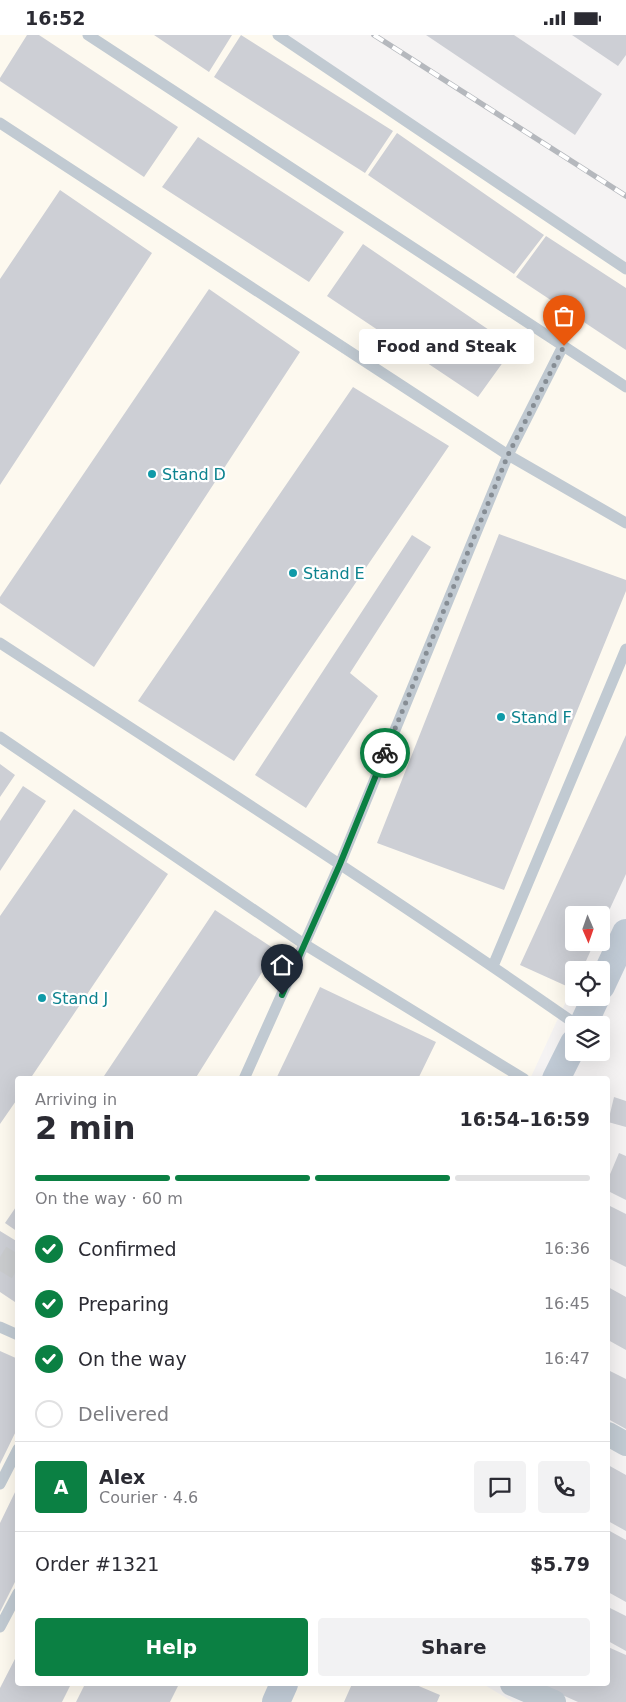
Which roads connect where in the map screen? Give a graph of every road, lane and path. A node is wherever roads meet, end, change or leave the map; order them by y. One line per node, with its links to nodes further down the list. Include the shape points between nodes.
1 (88, 35): 5 (lane)
2 (278, 35): 4 (lane)
3 (0, 123): 7 (lane)
4 (626, 269)
5 (564, 346): 6 (lane); 7 (lane)
6 (626, 387)
7 (508, 455): 8 (lane); 12 (lane)
8 (626, 523)
9 (0, 643): 12 (lane)
10 (626, 649): 15 (lane)
11 (0, 737): 14 (lane)
12 (340, 864): 14 (lane); 15 (lane)
13 (626, 933): 16 (main road)
14 (304, 944): 19 (lane); 20 (lane)
15 (493, 966): 17 (lane)
16 (610, 967)
17 (565, 1016)
18 (565, 1061): 21 (main road)
19 (245, 1076)
20 (519, 1076)
21 (558, 1076)
22 (0, 1327): 23 (lane)
23 (15, 1334)
24 (610, 1436): 25 (street)
25 (626, 1444)
26 (15, 1455): 27 (lane)
27 (0, 1484)
28 (15, 1599): 29 (lane)
29 (0, 1627)
30 (283, 1686): 32 (main road)
31 (517, 1686): 33 (street)
32 (276, 1702)
33 (554, 1702)

